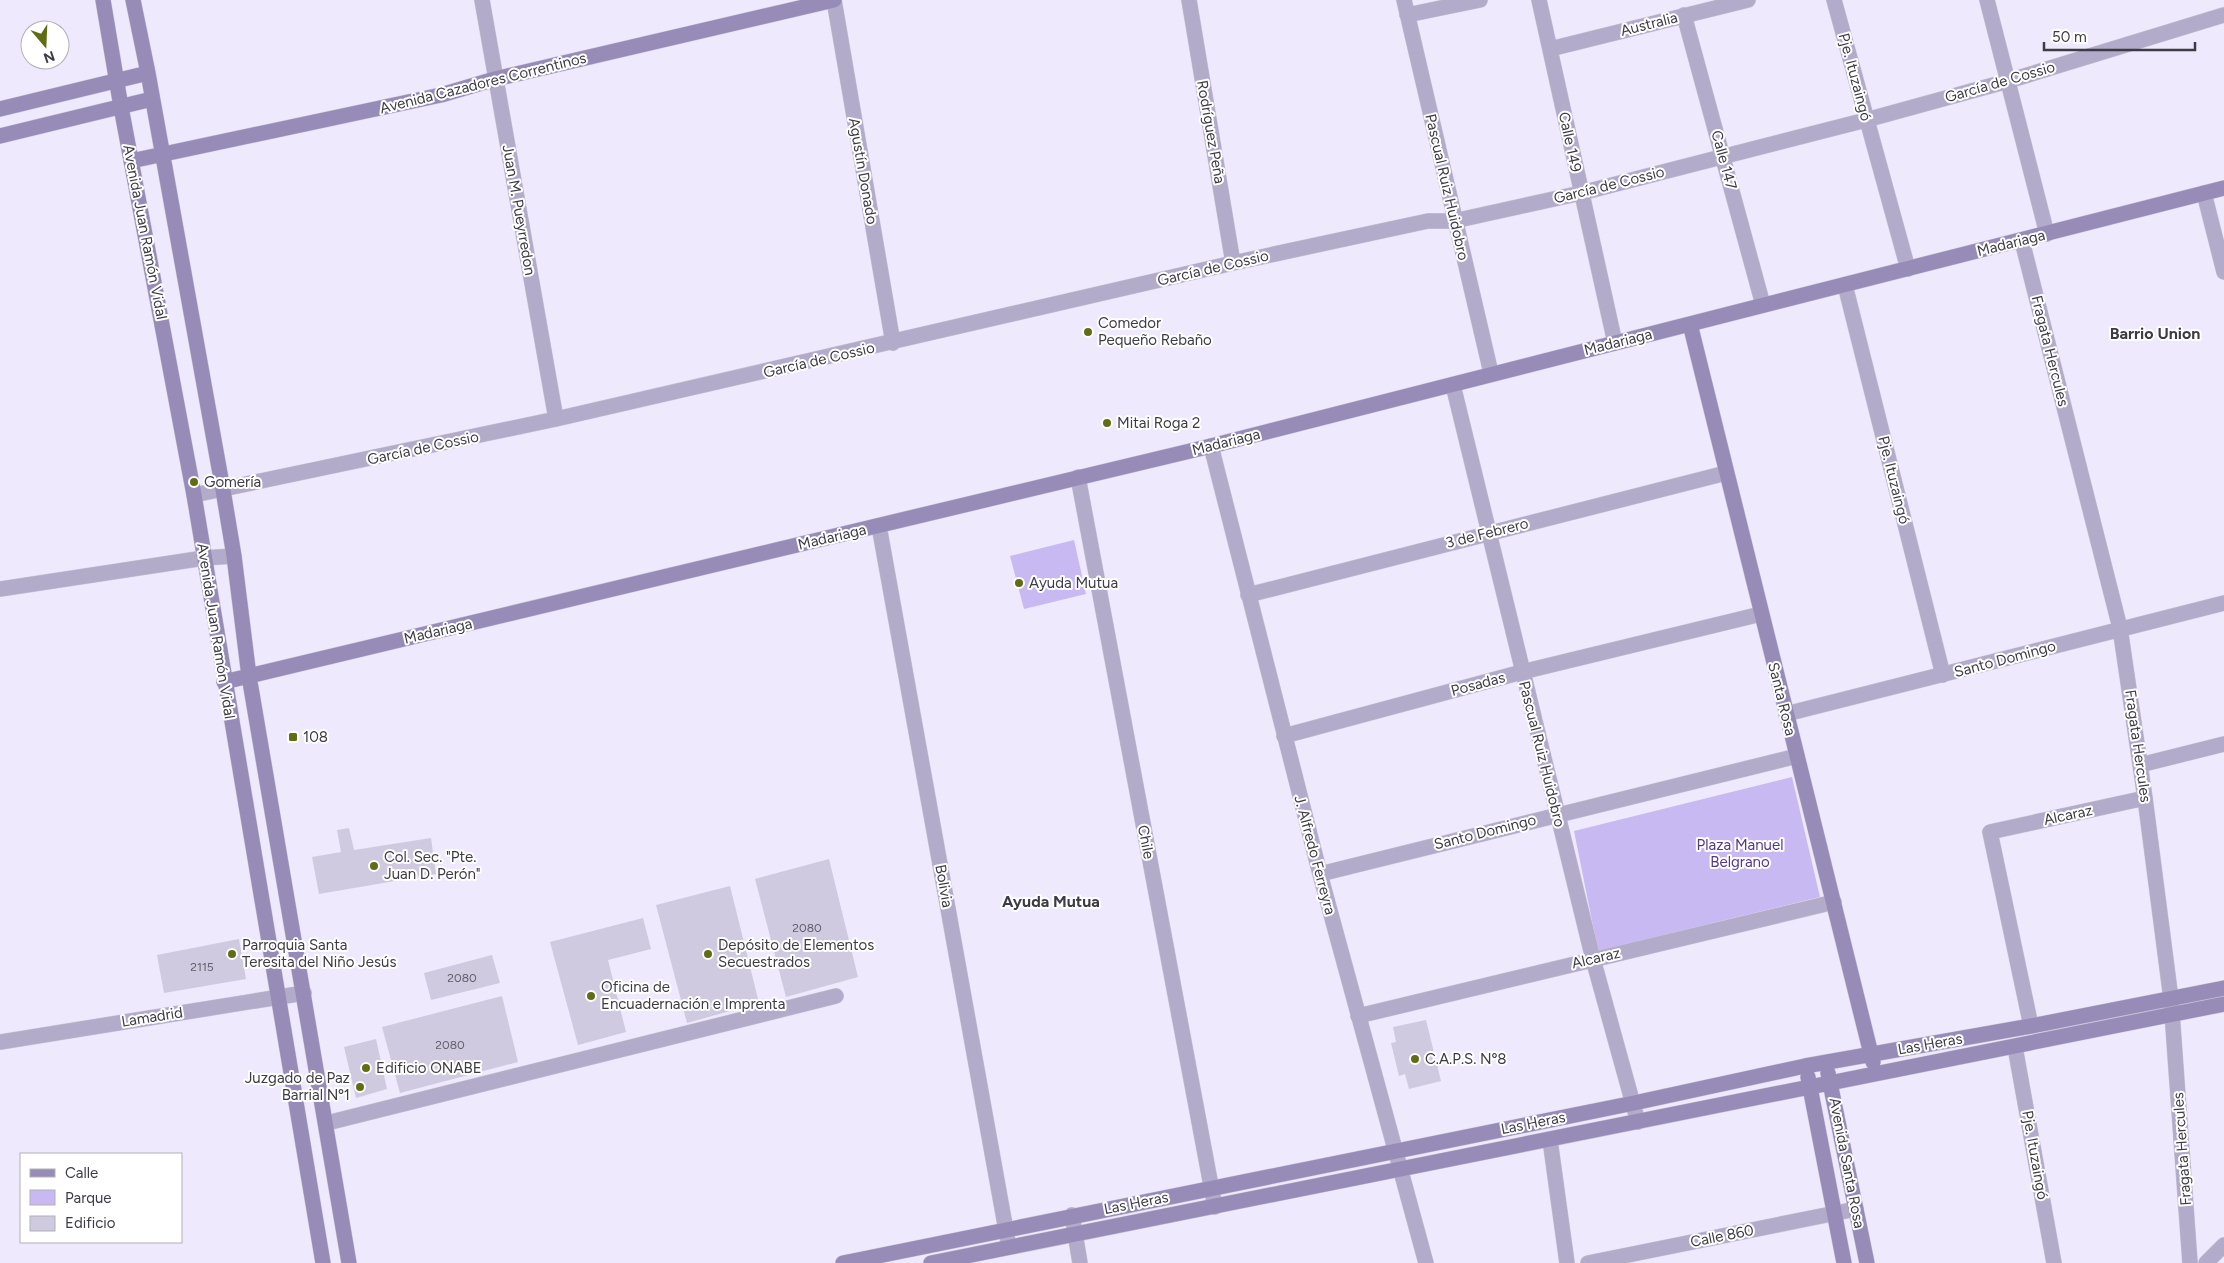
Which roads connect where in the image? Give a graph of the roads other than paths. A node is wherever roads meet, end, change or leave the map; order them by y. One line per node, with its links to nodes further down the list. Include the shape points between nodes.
1 (103, 0): 18 (main road, Avenida Juan Ramón Vidal)
2 (133, 0): 16 (main road, Avenida Juan Ramón Vidal)
3 (482, 0): 17 (street, Juan M. Pueyrredon)
4 (834, 0): 17 (main road, Avenida Cazadores Correntinos); 40 (street, Agustín Donado)
5 (1189, 0): 34 (street, Rodríguez Peña)
6 (1480, 0): 12 (street)
7 (1540, 0): 15 (street, Calle 149)
8 (1748, 0): 11 (street, Australia)
9 (1834, 0): 23 (street, Pje. Ituzaingó)
10 (1987, 0): 19 (street)
11 (1707, 5): 14 (street, Australia)
12 (1405, 8): 31 (street, Pascual Ruiz Huidobro)
13 (2224, 15): 19 (street, García de Cossio)
14 (1684, 16): 15 (street, Australia); 26 (street, Calle 147)
15 (1550, 49): 29 (street, Calle 149)
16 (148, 73): 18 (main road); 20 (main road, Avenida Juan Ramón Vidal)
17 (495, 79): 25 (main road, Avenida Cazadores Correntinos, via 441,95); 44 (street, Juan M. Pueyrredon)
18 (118, 80): 21 (main road, Avenida Juan Ramón Vidal); 22 (main road)
19 (2008, 81): 23 (street, García de Cossio); 32 (street)
20 (152, 98): 21 (main road); 25 (main road, Avenida Juan Ramón Vidal)
21 (121, 107): 24 (main road); 27 (main road, Avenida Juan Ramón Vidal)
22 (0, 109)
23 (1866, 120): 26 (street, García de Cossio); 35 (street, Pje. Ituzaingó)
24 (0, 136)
25 (163, 155): 27 (main road, Avenida Cazadores Correntinos); 48 (main road, Avenida Juan Ramón Vidal)
26 (1723, 155): 29 (street, García de Cossio); 38 (street, Calle 147)
27 (132, 162): 49 (main road, Avenida Juan Ramón Vidal)
28 (2224, 188): 30 (main road, Madariaga)
29 (1581, 193): 31 (street, García de Cossio); 41 (street, Calle 149)
30 (2204, 193): 32 (main road, Madariaga); 36 (street)
31 (1454, 221): 34 (street, García de Cossio, via 1428,221); 42 (street, Pascual Ruiz Huidobro)
32 (2047, 234): 33 (main road, Madariaga)
33 (2022, 240): 35 (main road, Madariaga); 58 (street, Fragata Hercules)
34 (1233, 263): 40 (street, García de Cossio)
35 (1908, 269): 37 (main road, Madariaga)
36 (2224, 272)
37 (1845, 285): 38 (main road, Madariaga); 60 (street, Pje. Ituzaingó)
38 (1763, 305): 39 (main road, Madariaga)
39 (1690, 324): 41 (main road, Madariaga); 46 (main road, Santa Rosa)
40 (893, 343): 44 (street, García de Cossio)
41 (1615, 343): 42 (main road, Madariaga)
42 (1491, 373): 43 (main road, Madariaga)
43 (1453, 385): 45 (main road, Madariaga); 51 (street, Pascual Ruiz Huidobro)
44 (556, 420): 48 (street, García de Cossio)
45 (1212, 446): 47 (main road, Madariaga); 55 (street, J. Alfredo Ferreyra)
46 (1726, 473): 51 (street, 3 de Febrero); 57 (main road, Santa Rosa)
47 (1078, 477): 50 (main road, Madariaga); 96 (street, Chile)
48 (223, 490): 49 (street, García de Cossio); 52 (main road, Avenida Juan Ramón Vidal)
49 (194, 495): 53 (main road, Avenida Juan Ramón Vidal)
50 (879, 526): 61 (main road, Madariaga); 101 (street, Bolivia)
51 (1488, 533): 55 (street, 3 de Febrero); 59 (street, Pascual Ruiz Huidobro)
52 (234, 556): 53 (street); 61 (main road, Avenida Juan Ramón Vidal)
53 (204, 558): 54 (street); 62 (main road, Avenida Juan Ramón Vidal)
54 (0, 590)
55 (1248, 595): 64 (street, J. Alfredo Ferreyra)
56 (2224, 603): 58 (street, Santo Domingo)
57 (1761, 614): 59 (street, Posadas); 63 (main road, Santa Rosa)
58 (2120, 628): 60 (street, Santo Domingo); 67 (street, Fragata Hercules)
59 (1522, 672): 64 (street, Posadas); 69 (street, Pascual Ruiz Huidobro)
60 (1943, 675): 63 (street, Santo Domingo)
61 (249, 676): 62 (main road, Madariaga); 74 (main road, Avenida Juan Ramón Vidal)
62 (224, 682): 76 (main road, Avenida Juan Ramón Vidal)
63 (1786, 714): 66 (main road, Santa Rosa)
64 (1284, 736): 70 (street, J. Alfredo Ferreyra)
65 (2224, 744): 67 (street)
66 (1796, 756): 69 (street, Santo Domingo); 71 (main road, Santa Rosa)
67 (2140, 765): 68 (street, Fragata Hercules)
68 (2146, 798): 77 (street, Fragata Hercules); 81 (street, Alcaraz, via 1990,832)
69 (1558, 814): 70 (street, Santo Domingo); 72 (street, Pascual Ruiz Huidobro)
70 (1320, 874): 80 (street, J. Alfredo Ferreyra)
71 (1834, 902): 72 (street, Alcaraz); 84 (main road, Santa Rosa)
72 (1593, 959): 80 (street, Alcaraz); 90 (street, Pascual Ruiz Huidobro)
73 (2224, 988): 77 (main road, Las Heras)
74 (304, 993): 76 (street, Lamadrid); 92 (main road, Avenida Juan Ramón Vidal)
75 (836, 996): 92 (street)
76 (278, 997): 82 (street, Lamadrid); 105 (main road, Avenida Juan Ramón Vidal)
77 (2171, 999): 79 (street, Fragata Hercules); 81 (main road, Las Heras)
78 (2224, 1004): 79 (main road, Las Heras)
79 (2172, 1015): 83 (main road, Las Heras); 116 (street, Fragata Hercules)
80 (1358, 1016): 94 (street, J. Alfredo Ferreyra)
81 (2031, 1026): 84 (main road, Las Heras)
82 (0, 1042)
83 (2016, 1047): 87 (main road, Las Heras); 115 (street, Pje. Ituzaingó)
84 (1871, 1053): 85 (main road, Las Heras); 87 (main road, Santa Rosa)
85 (1826, 1062): 86 (main road, Las Heras); 88 (main road, Avenida Santa Rosa)
86 (1805, 1066): 89 (main road, Avenida Santa Rosa); 90 (main road, Las Heras)
87 (1876, 1073): 88 (main road, Las Heras)
88 (1830, 1082): 89 (main road, Las Heras); 98 (main road, Avenida Santa Rosa)
89 (1810, 1086): 91 (main road, Las Heras); 99 (main road, Avenida Santa Rosa)
90 (1634, 1103): 91 (street, Pascual Ruiz Huidobro); 94 (main road, Las Heras)
91 (1638, 1122): 93 (main road, Las Heras)
92 (327, 1123): 106 (main road, Avenida Juan Ramón Vidal)
93 (1550, 1140): 95 (main road, Las Heras); 111 (street)
94 (1396, 1150): 95 (street, J. Alfredo Ferreyra); 96 (main road, Las Heras)
95 (1402, 1169): 97 (main road, Las Heras); 110 (street, J. Alfredo Ferreyra)
96 (1211, 1188): 97 (street, Chile); 100 (main road, Las Heras)
97 (1214, 1207): 102 (main road, Las Heras)
98 (1856, 1209): 99 (street, Calle 860); 114 (main road, Avenida Santa Rosa)
99 (1835, 1214): 112 (street, Calle 860); 113 (main road, Avenida Santa Rosa)
100 (1072, 1215): 101 (main road, Las Heras); 102 (street)
101 (1006, 1229): 104 (street, Bolivia); 107 (main road, Las Heras)
102 (1075, 1235): 104 (main road, Las Heras); 109 (street)
103 (2224, 1245): 117 (street)
104 (1009, 1247): 108 (main road, Las Heras)
105 (323, 1263)
106 (349, 1263)
107 (843, 1263)
108 (931, 1263)
109 (1080, 1263)
110 (1426, 1263)
111 (1567, 1263)
112 (1588, 1263)
113 (1844, 1263)
114 (1867, 1263)
115 (2054, 1263)
116 (2190, 1263)
117 (2206, 1263)

